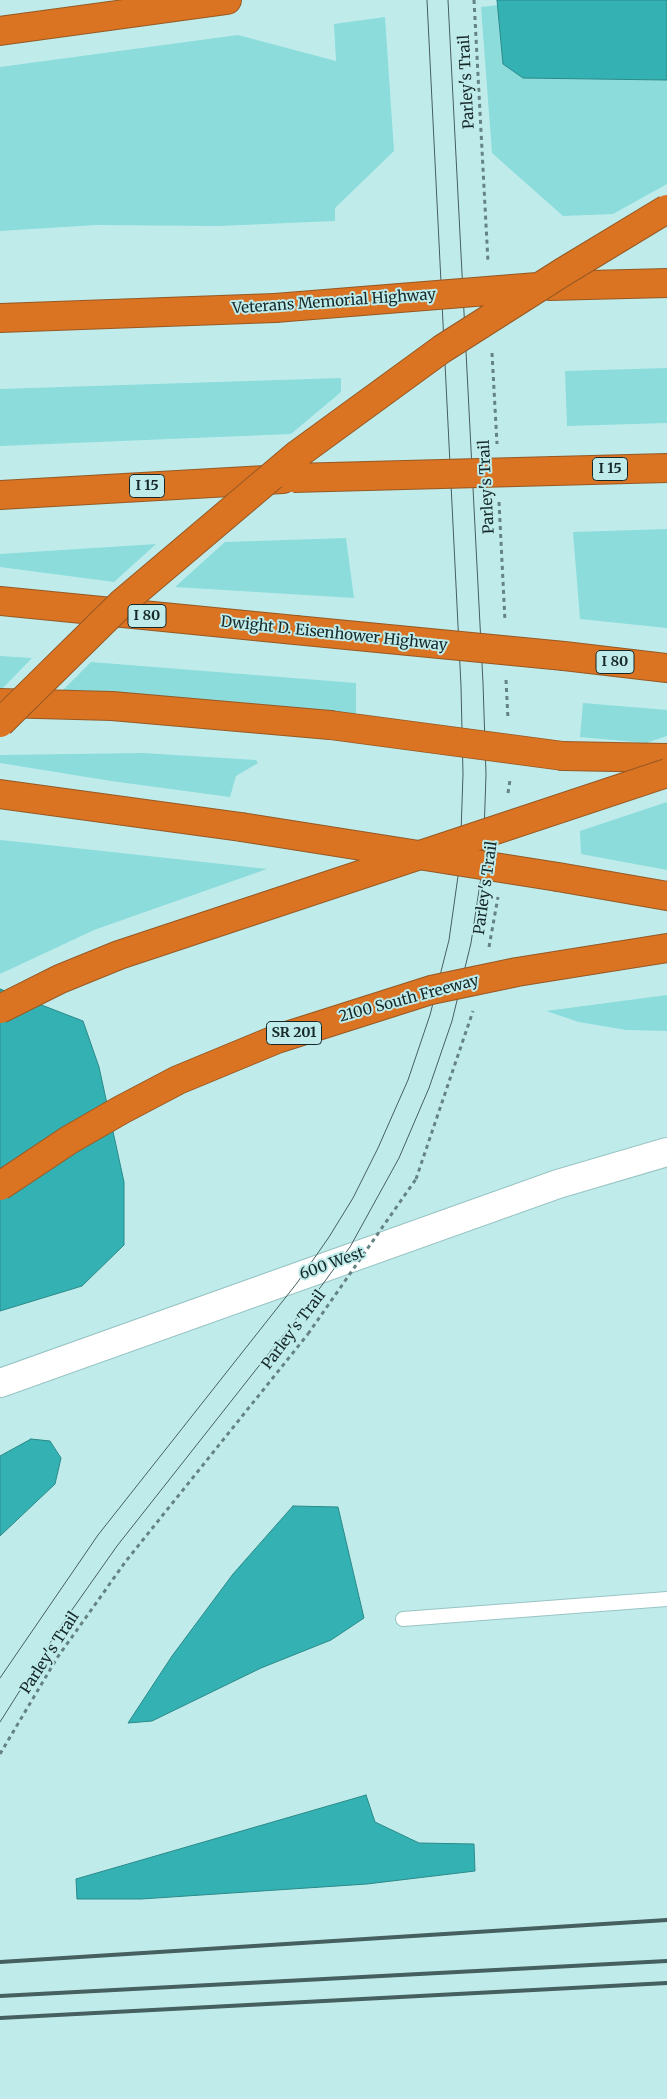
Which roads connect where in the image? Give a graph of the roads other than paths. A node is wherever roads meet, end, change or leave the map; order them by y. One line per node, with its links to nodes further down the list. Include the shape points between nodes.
1 (227, 0): 2 (highway)
2 (0, 31)
3 (667, 209): 11 (highway, bridge, via 442,349 298,454 122,603)
4 (667, 281): 5 (highway, Veterans Memorial Highway, bridge, via 549,286 275,308)
5 (0, 318)
6 (667, 468): 7 (highway, I 15, bridge, via 293,478)
7 (0, 495)
8 (0, 601): 9 (highway, Dwight D. Eisenhower Highway / I 80, bridge)
9 (667, 668)
10 (0, 703): 12 (highway, bridge, via 112,706 330,725 563,756)
11 (0, 723)
12 (667, 758)
13 (667, 773): 19 (highway, bridge, via 119,955 60,979)
14 (0, 794): 15 (highway, bridge, via 241,827)
15 (667, 896)
16 (667, 948): 18 (highway)
17 (667, 954): 18 (highway)
18 (617, 956): 21 (highway, 2100 South Freeway / SR 201, bridge, via 431,990 277,1039 178,1080 128,1106)
19 (0, 1009)
20 (667, 1152): 22 (street, 600 West, via 558,1184)
21 (0, 1186)
22 (0, 1383)
23 (667, 1599): 24 (lane)
24 (403, 1619)

